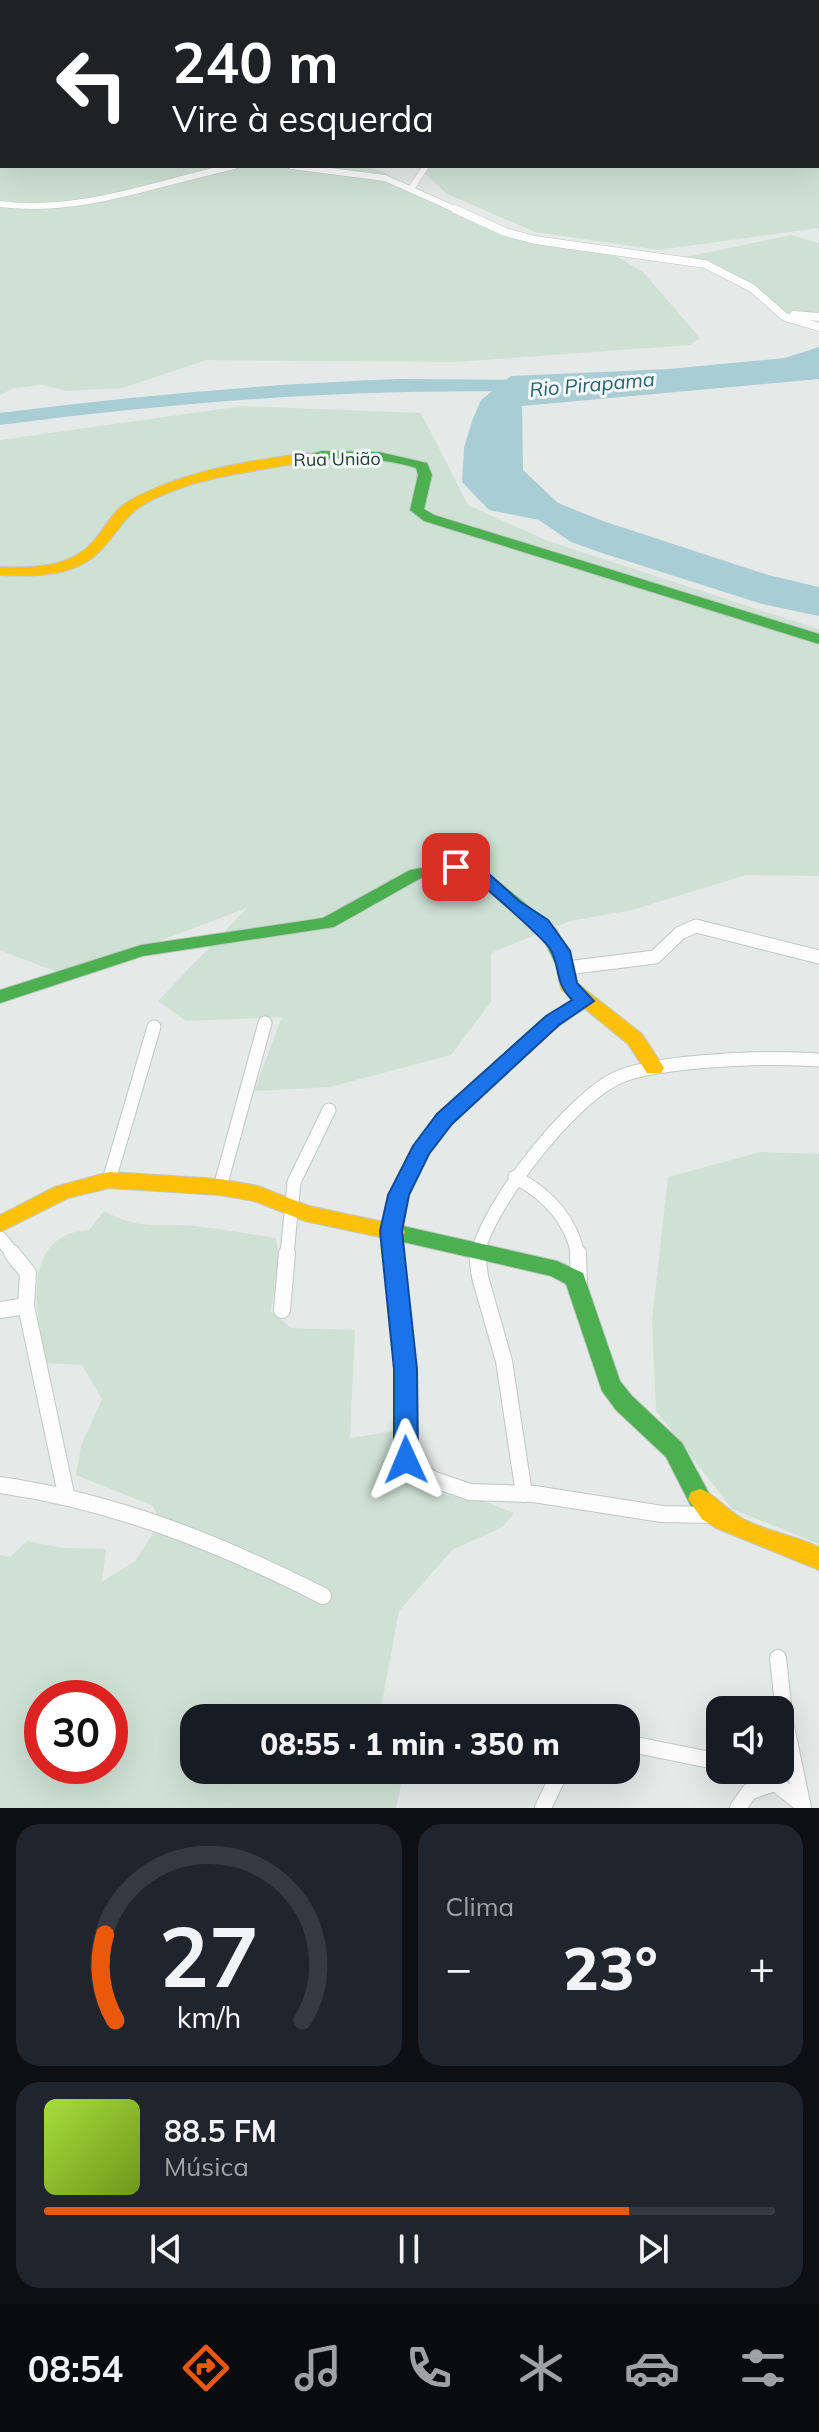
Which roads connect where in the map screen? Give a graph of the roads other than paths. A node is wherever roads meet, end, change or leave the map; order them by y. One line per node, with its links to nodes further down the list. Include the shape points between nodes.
1 (193, 0): 2 (street)
2 (222, 0)
3 (228, 168): 7 (street, via 115,199 37,208)
4 (309, 168): 6 (street, via 370,175)
5 (425, 168): 6 (street)
6 (411, 189): 8 (street, via 518,236 714,267 752,288)
7 (0, 204)
8 (779, 313): 9 (street); 10 (street)
9 (819, 317)
10 (819, 327)
11 (4, 571): 12 (street, Rua União, via 39,571 83,557 98,546 109,522 123,511 196,477 283,460 366,456 422,466 417,510 429,518)
12 (819, 639)
13 (819, 957): 14 (street, via 696,926 680,933 655,957)
14 (567, 968): 15 (street, via 556,941 541,924 475,871 456,867 415,873 328,923 141,951); 16 (street, via 568,985)
15 (0, 997)
16 (585, 1001): 20 (street, via 627,1030); 27 (street, via 552,1020 437,1128 404,1181)
17 (265, 1023): 24 (street)
18 (154, 1027): 23 (street)
19 (819, 1060): 20 (street)
20 (654, 1068): 22 (street, via 607,1083)
21 (329, 1110): 25 (street, via 294,1182)
22 (515, 1177): 29 (street); 30 (street, via 548,1197 562,1215 581,1256)
23 (109, 1180): 24 (street); 26 (street, via 62,1192)
24 (220, 1187): 25 (street, via 258,1194)
25 (292, 1209): 27 (street); 33 (street)
26 (0, 1224)
27 (391, 1231): 29 (street); 36 (street, via 406,1369 409,1465 470,1492)
28 (0, 1238): 31 (street, via 28,1273)
29 (477, 1252): 30 (street, via 557,1269); 36 (street, via 504,1361)
30 (579, 1285): 37 (street, via 617,1398 662,1436)
31 (26, 1306): 32 (street); 35 (street)
32 (0, 1310)
33 (282, 1310)
34 (0, 1485): 35 (street)
35 (66, 1494): 39 (street, via 219,1545)
36 (524, 1494): 37 (street, via 662,1514)
37 (714, 1515): 38 (street)
38 (819, 1559)
39 (323, 1596)
40 (778, 1658): 46 (street)
41 (640, 1746): 42 (street)
42 (706, 1759)
43 (554, 1784): 47 (street)
44 (771, 1784): 48 (street, via 749,1792)
45 (775, 1784): 46 (street)
46 (802, 1806)
47 (543, 1808)
48 (738, 1808)

